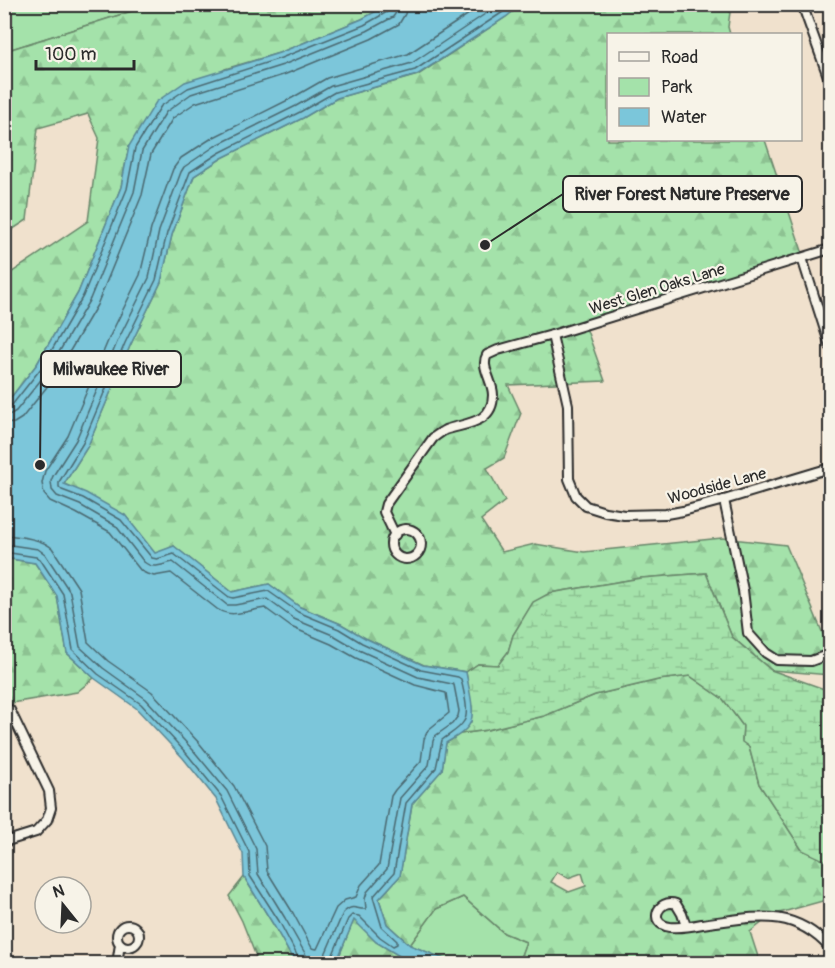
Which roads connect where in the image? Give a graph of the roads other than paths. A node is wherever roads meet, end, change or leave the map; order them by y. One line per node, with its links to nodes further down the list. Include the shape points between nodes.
1 (802, 4): 2 (street)
2 (831, 82)
3 (831, 249): 4 (street, West Glen Oaks Lane)
4 (802, 258): 5 (street, West Glen Oaks Lane); 6 (street)
5 (552, 335): 8 (street, Woodside Lane, via 568,405 569,479 576,496 586,506 624,515 666,514); 9 (street, West Glen Oaks Lane, via 487,355 484,360 493,397 490,407 484,417 433,438 386,504 384,512)
6 (831, 346)
7 (831, 468): 8 (street, Woodside Lane)
8 (724, 500): 10 (street, via 748,633 777,660 811,661)
9 (394, 535)
10 (831, 654)
11 (7, 711): 12 (street, via 49,791 51,808 36,832)
12 (4, 843)
13 (686, 926): 15 (street, via 778,918 801,925)
14 (120, 944): 16 (street)
15 (831, 948)
16 (117, 963)

